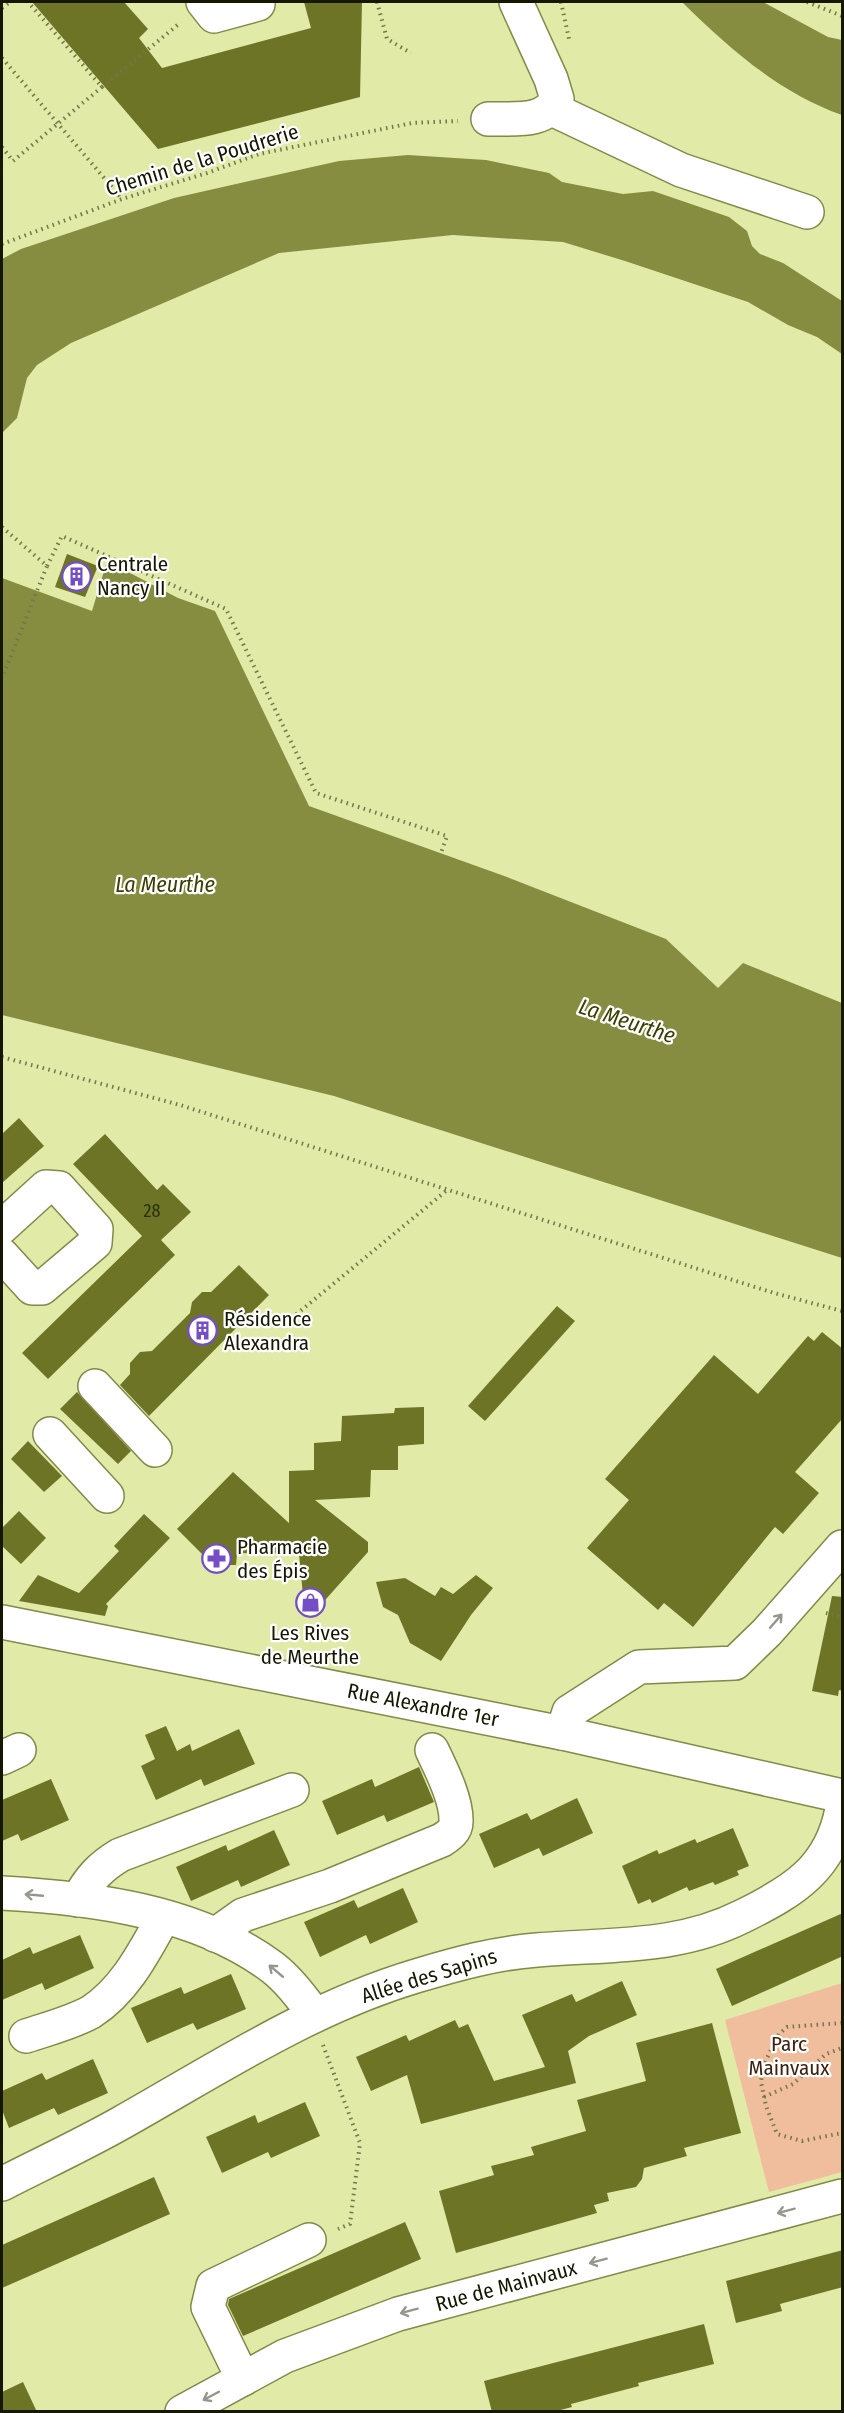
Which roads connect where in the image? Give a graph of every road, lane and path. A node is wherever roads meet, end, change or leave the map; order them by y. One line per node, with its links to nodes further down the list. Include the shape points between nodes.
1 (10, 2): 8 (path)
2 (28, 2): 12 (path)
3 (203, 2): 4 (street, via 214,15); 12 (path)
4 (258, 2)
5 (377, 2): 10 (path, via 387,39)
6 (516, 2): 13 (street)
7 (807, 2): 9 (path)
8 (2, 8)
9 (843, 16)
10 (411, 53)
11 (2, 58): 15 (path)
12 (102, 87): 15 (path)
13 (551, 94): 14 (street, via 541,117); 18 (street, via 681,170)
14 (488, 119): 17 (path, Chemin de la Poudrerie, via 412,123 259,154)
15 (58, 124): 16 (path, via 13,161); 17 (path)
16 (2, 147)
17 (123, 199): 19 (path, Chemin de la Poudrerie)
18 (807, 212)
19 (2, 244)
20 (2, 527): 21 (path)
21 (47, 566): 22 (path); 23 (path, via 62,536 226,609 316,793 447,836)
22 (2, 678)
23 (441, 853)
24 (2, 1057): 25 (path, via 180,1105)
25 (447, 1191): 28 (path); 29 (path)
26 (2, 1227): 27 (street, via 46,1187 53,1186 96,1228 97,1236 95,1243 42,1288 32,1288)
27 (2, 1255)
28 (843, 1311)
29 (287, 1322)
30 (95, 1386): 32 (street)
31 (50, 1434): 33 (street)
32 (155, 1450)
33 (107, 1496)
34 (843, 1547): 36 (street, one-way to 34, via 639,1667 735,1662)
35 (2, 1622): 37 (street, Rue Alexandre 1er)
36 (607, 1688): 37 (street, via 569,1712); 38 (street)
37 (562, 1733): 38 (street, Rue Alexandre 1er)
38 (596, 1741): 41 (street, Rue Alexandre 1er)
39 (432, 1750): 46 (street, via 447,1780 456,1823 452,1833 330,1886 243,1915)
40 (292, 1790): 44 (street, via 120,1855 100,1867)
41 (843, 1796)
42 (843, 1809): 47 (street, Allée des Sapins, via 835,1835 815,1870 776,1899 716,1929 643,1945 504,1954 414,1977)
43 (2, 1893): 44 (street, one-way to 43)
44 (78, 1900): 45 (street)
45 (163, 1918): 46 (street); 49 (street, via 141,1958 105,2001 76,2019)
46 (215, 1935): 47 (street, one-way to 46, via 274,1968)
47 (315, 2015): 53 (street, Allée des Sapins); 55 (path, via 360,2143 350,2224)
48 (843, 2023): 51 (path, via 787,2027 779,2034 763,2066)
49 (26, 2036)
50 (843, 2048): 51 (path, via 826,2054 793,2084)
51 (764, 2097): 52 (path, via 777,2134 802,2141)
52 (843, 2133)
53 (2, 2184)
54 (843, 2196): 56 (street, Rue de Mainvaux, one-way to 56, via 398,2314 311,2345)
55 (309, 2240): 56 (street, via 213,2286 208,2307)
56 (243, 2379): 57 (street, Rue de Mainvaux, one-way to 57)
57 (182, 2412)

